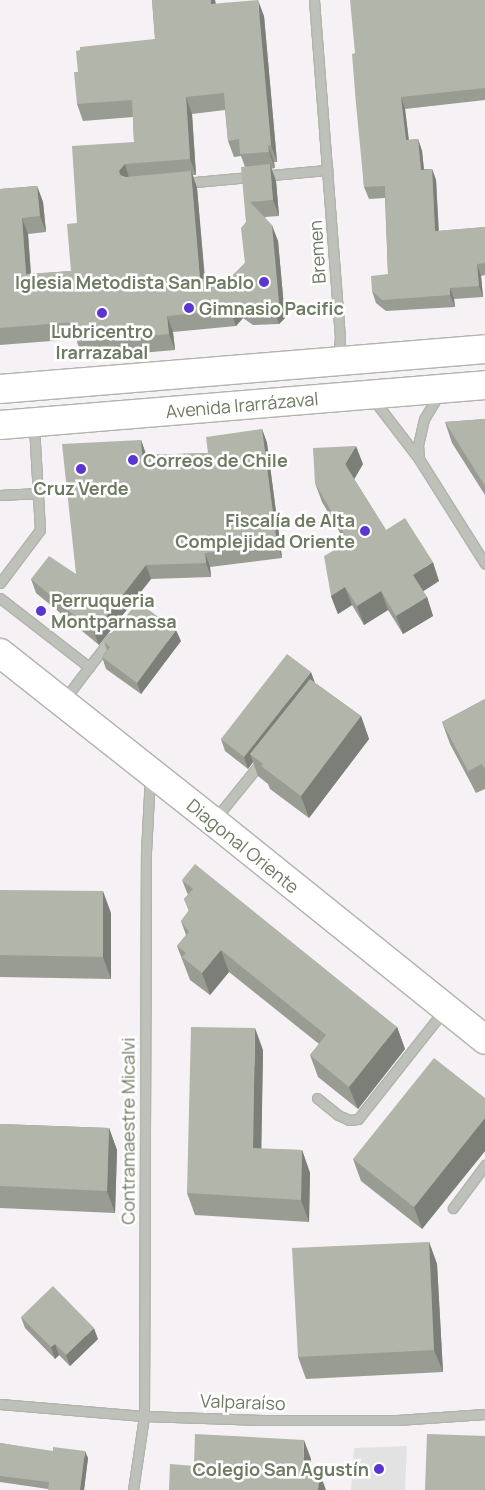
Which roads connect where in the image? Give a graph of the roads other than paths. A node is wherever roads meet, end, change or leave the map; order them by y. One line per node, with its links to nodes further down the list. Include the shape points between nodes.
1 (314, 0): 2 (street, Bremen)
2 (327, 170): 3 (street); 5 (street, Bremen, via 340,337)
3 (170, 184)
4 (485, 349): 5 (main road, Avenida Irarrázaval)
5 (337, 361): 8 (main road, Avenida Irarrázaval); 10 (main road, via 328,380)
6 (485, 385): 7 (main road, Avenida Irarrázaval)
7 (444, 388): 9 (main road, Avenida Irarrázaval); 13 (street, via 424,419 418,445)
8 (0, 389)
9 (369, 394): 10 (main road, Avenida Irarrázaval); 13 (street)
10 (306, 399): 11 (main road, Avenida Irarrázaval)
11 (34, 422): 12 (main road, Avenida Irarrázaval); 14 (street)
12 (0, 426)
13 (419, 459): 16 (street)
14 (39, 493): 15 (street); 17 (street, via 40,530)
15 (0, 495)
16 (485, 564)
17 (0, 583)
18 (0, 598): 21 (street)
19 (116, 634): 21 (street)
20 (0, 653): 22 (main road, Diagonal Oriente)
21 (89, 667): 22 (street)
22 (62, 702): 24 (main road, Diagonal Oriente)
23 (269, 752): 25 (street)
24 (150, 771): 25 (main road, Diagonal Oriente); 33 (street, Contramaestre Micalvi, via 146,852)
25 (213, 821): 26 (main road, Diagonal Oriente)
26 (445, 1008): 27 (main road, Diagonal Oriente); 28 (street, via 358,1119 349,1120 338,1115)
27 (485, 1040)
28 (317, 1098)
29 (485, 1165): 30 (street)
30 (453, 1208)
31 (0, 1404): 33 (street, Valparaíso)
32 (485, 1414): 33 (street, Valparaíso, via 397,1420)
33 (144, 1416): 34 (street, Contramaestre Micalvi)
34 (133, 1490)

